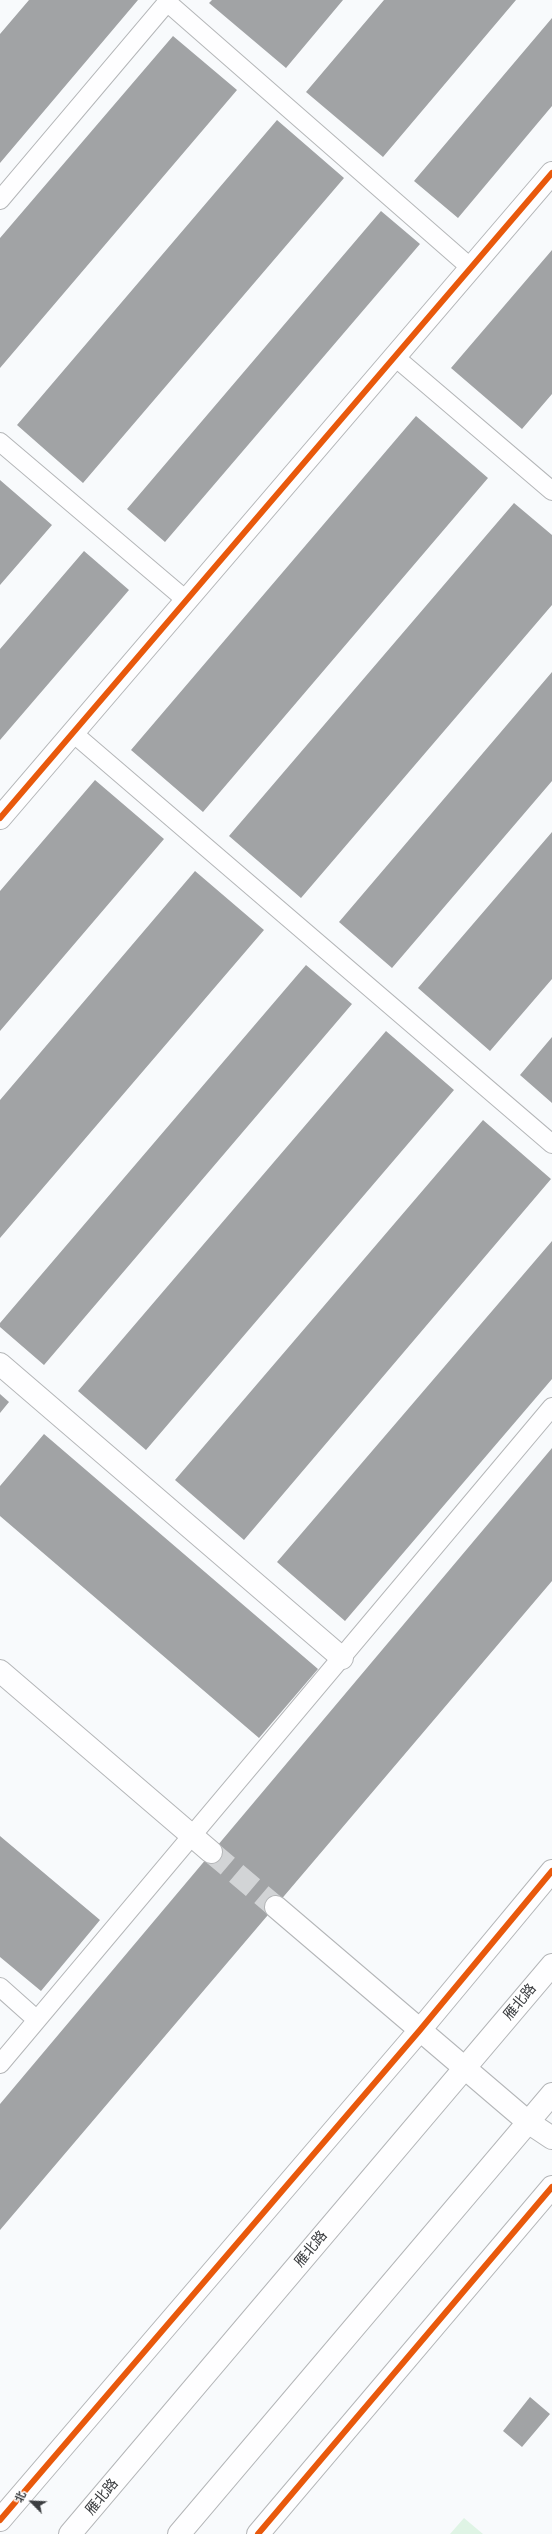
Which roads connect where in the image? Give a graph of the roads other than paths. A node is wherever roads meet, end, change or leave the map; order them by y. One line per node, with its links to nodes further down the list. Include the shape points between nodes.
1 (168, 1): 3 (lane); 4 (lane)
2 (552, 173): 4 (street)
3 (0, 200)
4 (471, 268): 5 (street)
5 (395, 356): 7 (lane); 8 (street)
6 (0, 442): 8 (lane)
7 (552, 491)
8 (186, 600): 9 (street)
9 (73, 733): 10 (street); 11 (lane)
10 (0, 818)
11 (552, 1144)
12 (0, 1364): 14 (street)
13 (552, 1407): 14 (lane)
14 (342, 1658): 16 (lane)
15 (0, 1671): 16 (street)
16 (193, 1836): 17 (street); 22 (lane)
17 (211, 1852)
18 (552, 1871): 23 (street)
19 (276, 1907): 23 (street)
20 (552, 1965): 25 (street, 雁北路)
21 (0, 1987): 22 (lane)
22 (37, 2020): 24 (lane)
23 (420, 2030): 25 (street); 30 (street)
24 (0, 2064)
25 (464, 2068): 27 (street); 31 (street, 雁北路)
26 (552, 2094): 27 (street)
27 (528, 2122): 28 (street); 32 (street)
28 (552, 2138)
29 (552, 2187): 33 (street)
30 (0, 2520)
31 (70, 2534)
32 (179, 2534)
33 (258, 2534)

